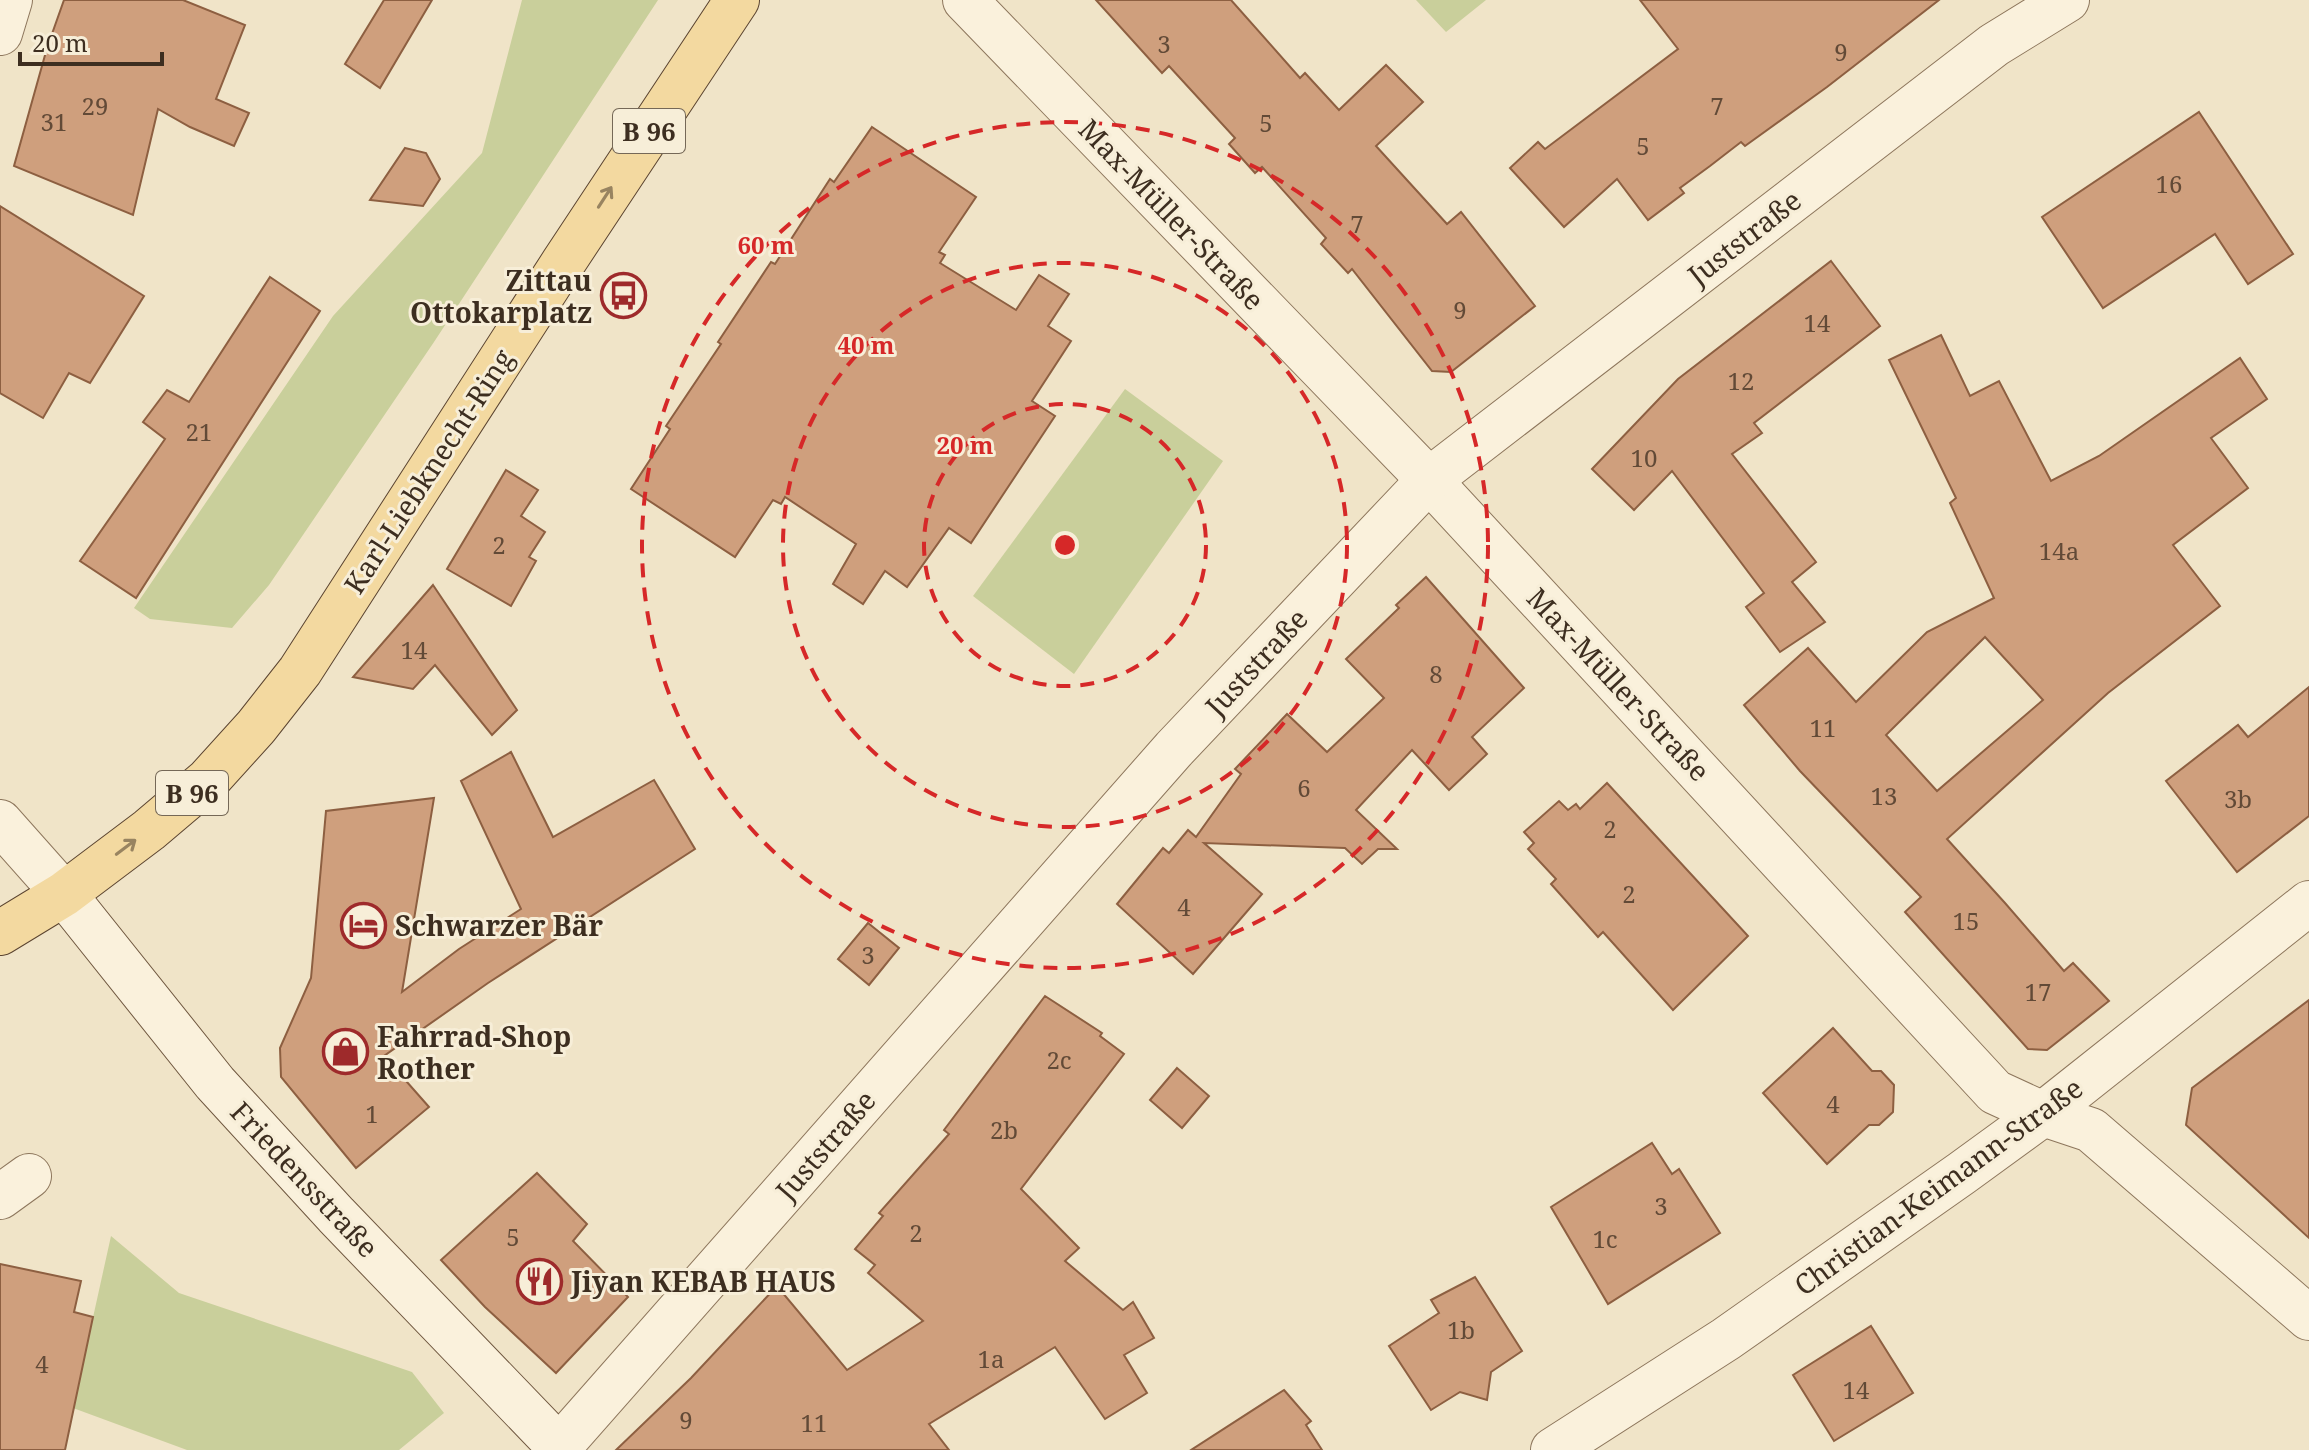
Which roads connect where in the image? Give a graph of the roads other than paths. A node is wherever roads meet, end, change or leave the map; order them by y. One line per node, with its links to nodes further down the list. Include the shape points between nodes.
1 (10, 0): 5 (street)
2 (737, 0): 8 (main road, Karl-Liebknecht-Ring / B 96, one-way to 2, via 208,780 300,671)
3 (965, 0): 6 (street, Max-Müller-Straße)
4 (2067, 0): 6 (street, Juststraße, via 1994,45)
5 (0, 33)
6 (1429, 480): 11 (street, Max-Müller-Straße, via 1995,1092); 13 (street, Juststraße, via 1174,749)
7 (0, 822): 8 (street, Friedensstraße)
8 (64, 894): 10 (main road, B 96); 13 (street, Friedensstraße, via 215,1083)
9 (2309, 903): 11 (street, Christian-Keimann-Straße)
10 (0, 933)
11 (2043, 1114): 12 (street, Max-Müller-Straße, via 2091,1130); 14 (street, Christian-Keimann-Straße, via 1726,1339)
12 (2309, 1318)
13 (561, 1448)
14 (1553, 1450)

